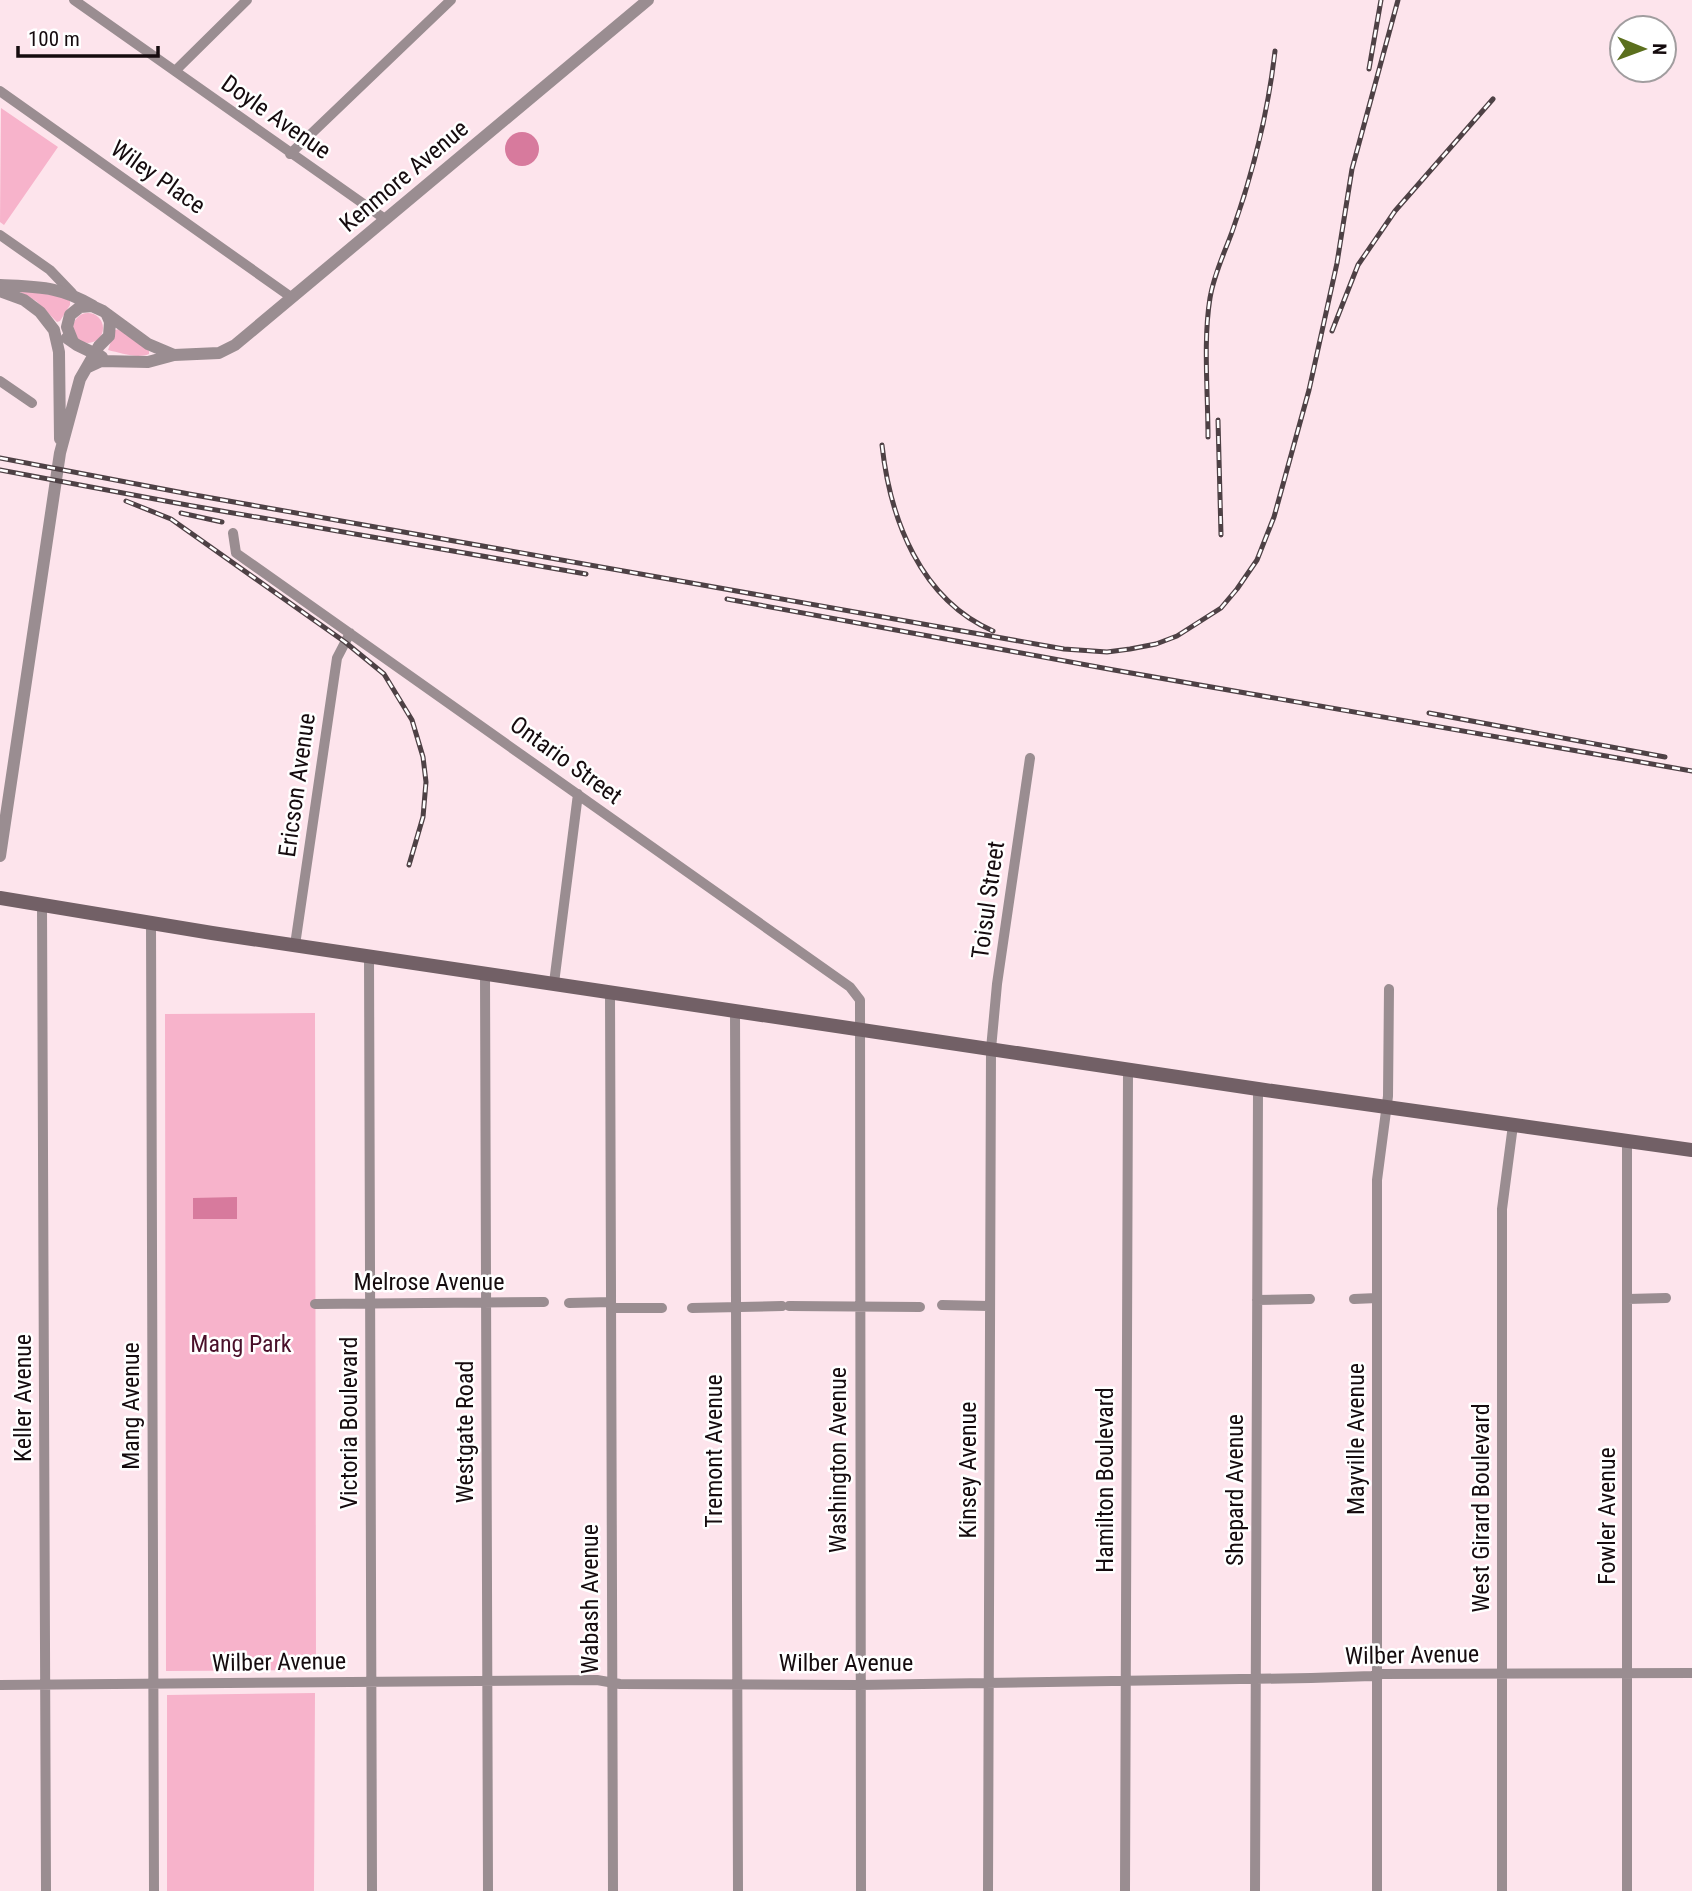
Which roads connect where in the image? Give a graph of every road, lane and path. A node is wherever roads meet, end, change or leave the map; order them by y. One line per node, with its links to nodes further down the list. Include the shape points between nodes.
1 (74, 0): 5 (street, Doyle Avenue)
2 (247, 0): 5 (street)
3 (451, 0): 7 (street)
4 (646, 1): 8 (street, Kenmore Avenue)
5 (175, 71): 7 (street, Doyle Avenue)
6 (0, 91): 13 (street, Wiley Place)
7 (290, 154): 8 (street, Doyle Avenue)
8 (384, 219): 13 (street, Kenmore Avenue)
9 (0, 235): 12 (street, via 50,270)
10 (0, 285): 12 (street)
11 (0, 291): 16 (street, via 24,300)
12 (72, 293): 14 (street)
13 (291, 297): 18 (street, Kenmore Avenue, via 235,345 219,353)
14 (93, 306): 15 (street); 16 (street, via 75,310)
15 (107, 315): 17 (street, via 111,329); 18 (street, Kenmore Avenue, via 148,344)
16 (63, 336): 17 (street); 21 (street, Kenmore Avenue, via 59,352)
17 (98, 354): 18 (street, Kenmore Avenue, via 148,362); 21 (street, Kenmore Avenue, via 77,390)
18 (174, 355)
19 (0, 381): 20 (street)
20 (32, 403)
21 (60, 453): 26 (street, Kenmore Avenue)
22 (233, 533): 23 (street, Ontario Street, via 236,553)
23 (350, 634): 25 (street, Ontario Street); 30 (street, Ericson Avenue, via 337,657)
24 (1030, 758): 38 (street, Toisul Street)
25 (578, 794): 33 (street); 37 (street, Ontario Street, via 850,987 860,1000)
26 (0, 856)
27 (0, 898): 28 (main road)
28 (42, 905): 29 (main road); 77 (street, Keller Avenue)
29 (151, 922): 30 (main road); 74 (street, Mang Avenue)
30 (295, 945): 31 (main road)
31 (369, 956): 32 (main road); 55 (street, Victoria Boulevard)
32 (485, 973): 33 (main road); 52 (street, Westgate Road)
33 (554, 983): 35 (main road)
34 (1389, 989): 41 (street, Mayville Avenue)
35 (610, 992): 36 (main road); 56 (street, Wabash Avenue)
36 (736, 1010): 37 (main road); 63 (street, Tremont Avenue)
37 (859, 1029): 38 (main road); 59 (street, Washington Avenue)
38 (991, 1049): 39 (main road); 58 (street, Kinsey Avenue)
39 (1128, 1070): 40 (main road); 70 (street, Hamilton Boulevard)
40 (1258, 1089): 41 (main road); 50 (street, Shepard Avenue)
41 (1387, 1107): 42 (main road); 45 (street, Mayville Avenue, via 1377,1180)
42 (1513, 1125): 43 (main road); 66 (street, West Girard Boulevard, via 1502,1209)
43 (1627, 1141): 44 (main road); 49 (street, Fowler Avenue)
44 (1692, 1150)
45 (1377, 1298): 48 (street); 65 (street, Mayville Avenue)
46 (1666, 1298): 49 (street)
47 (1310, 1299): 50 (street)
48 (1354, 1299)
49 (1628, 1299): 67 (street, Fowler Avenue)
50 (1257, 1300): 68 (street, Shepard Avenue)
51 (544, 1302): 52 (street, Melrose Avenue)
52 (486, 1303): 55 (street, Melrose Avenue); 69 (street, Westgate Road)
53 (569, 1303): 56 (street)
54 (315, 1304): 55 (street, Melrose Avenue)
55 (370, 1304): 71 (street, Victoria Boulevard)
56 (611, 1305): 61 (street); 72 (street, Wabash Avenue)
57 (942, 1305): 58 (street)
58 (989, 1306): 73 (street, Kinsey Avenue)
59 (859, 1307): 60 (street); 63 (street); 78 (street, Washington Avenue)
60 (920, 1307)
61 (662, 1308)
62 (692, 1308): 63 (street)
63 (735, 1308): 75 (street, Tremont Avenue)
64 (1692, 1673): 67 (street, Wilber Avenue)
65 (1377, 1674): 66 (street, Wilber Avenue); 68 (street, Wilber Avenue); 89 (street, Mayville Avenue)
66 (1502, 1674): 67 (street, Wilber Avenue); 90 (street, West Girard Boulevard)
67 (1628, 1674): 91 (street, Fowler Avenue)
68 (1255, 1679): 70 (street, Wilber Avenue); 88 (street, Shepard Avenue)
69 (487, 1681): 71 (street, Wilber Avenue); 72 (street, Wilber Avenue); 82 (street, Westgate Road)
70 (1126, 1681): 73 (street, Wilber Avenue); 87 (street, Hamilton Boulevard)
71 (370, 1682): 74 (street, Wilber Avenue); 81 (street, Victoria Boulevard)
72 (611, 1682): 75 (street, Wilber Avenue); 83 (street, Wabash Avenue)
73 (988, 1683): 78 (street, Wilber Avenue); 86 (street, Kinsey Avenue)
74 (153, 1684): 77 (street, Wilber Avenue); 80 (street, Mang Avenue)
75 (736, 1684): 78 (street, Wilber Avenue); 84 (street, Tremont Avenue)
76 (0, 1685): 77 (street, Wilber Avenue)
77 (45, 1685): 79 (street, Keller Avenue)
78 (859, 1685): 85 (street, Washington Avenue)
79 (46, 1891)
80 (154, 1891)
81 (372, 1891)
82 (488, 1891)
83 (613, 1891)
84 (738, 1891)
85 (861, 1891)
86 (988, 1891)
87 (1125, 1891)
88 (1255, 1891)
89 (1377, 1891)
90 (1502, 1891)
91 (1627, 1891)

